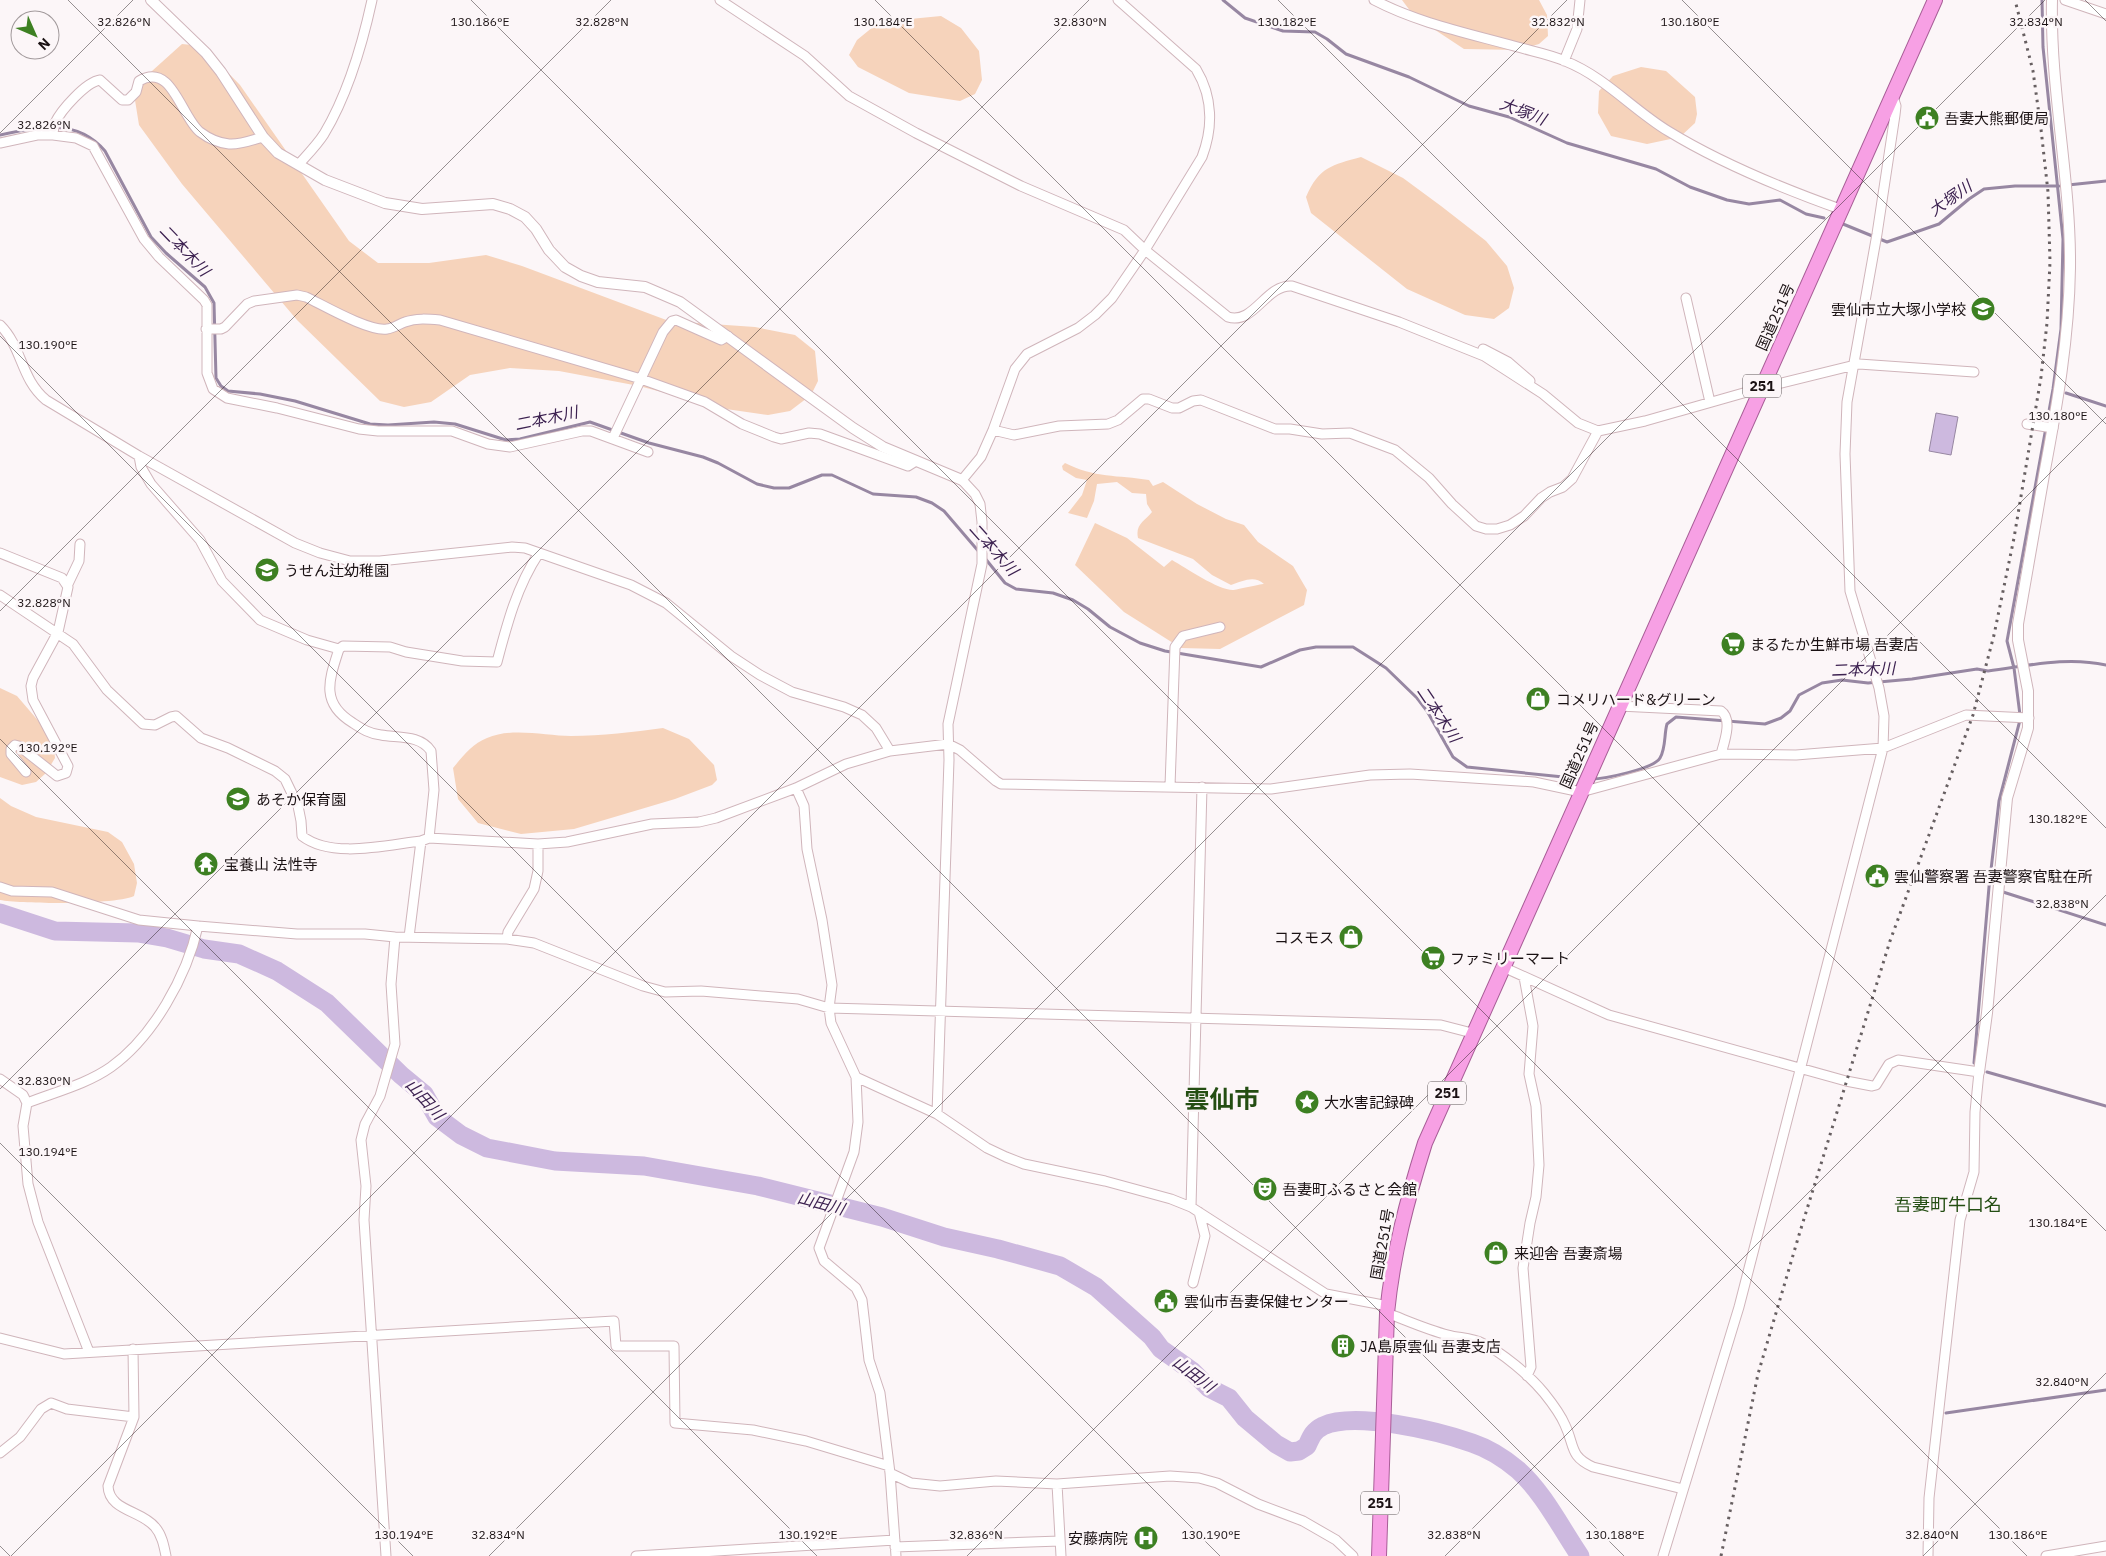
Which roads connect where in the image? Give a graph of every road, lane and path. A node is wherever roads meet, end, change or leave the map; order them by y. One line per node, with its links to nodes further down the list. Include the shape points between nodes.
1 (151, 0): 14 (street, via 222,72)
2 (372, 0): 16 (street, via 350,78 337,109 323,136)
3 (720, 0): 18 (street, via 805,56 849,96 1021,186 1124,230)
4 (1118, 0): 18 (street, via 1196,69 1207,94 1211,126 1202,157)
5 (1374, 0): 11 (street, via 1436,25)
6 (1580, 0): 11 (street, via 1577,29)
7 (1935, 0): 12 (highway, 国道251号 / 251)
8 (2052, 0): 31 (street, via 2053,63 2066,187 2070,266 2062,379)
9 (2064, 0): 10 (street)
10 (2106, 14)
11 (1564, 61): 17 (street, via 1604,82 1666,130 1713,157 1799,195)
12 (1892, 94): 17 (highway, 国道251号 / 251); 24 (street, via 1895,115)
13 (54, 130): 14 (street, via 78,94 95,81 100,80 122,100 128,100 140,81 153,76 162,78 199,131 215,141 230,144); 15 (street); 21 (street, via 93,146 144,239 204,300)
14 (263, 137): 16 (street, via 278,153)
15 (0, 142)
16 (299, 164): 22 (street, via 325,180 399,206 438,210 493,204 510,208 525,217 565,267 598,282 645,287 664,294)
17 (1840, 209): 28 (highway, 国道251号 / 251)
18 (1145, 250): 27 (street, via 1233,319 1242,317 1279,288 1292,286 1399,322 1484,356); 32 (street, via 1112,298 1095,315 1020,361)
19 (1686, 298): 29 (street)
20 (0, 325): 36 (street, via 13,340 36,391)
21 (208, 329): 26 (street, via 225,327 254,301 297,295 379,329 387,330 417,320 440,320); 34 (street, via 209,382 213,389 227,398 369,430 452,431 499,446 520,446 582,431)
22 (728, 336): 26 (street, via 721,340 674,320 663,332); 37 (street, via 853,428)
23 (1483, 349): 27 (street, via 1508,362 1527,377)
24 (1855, 364): 25 (street); 28 (street); 50 (street, via 1847,402 1845,454 1850,591 1878,684 1884,716)
25 (1974, 372)
26 (641, 378): 34 (street); 37 (street, via 705,402 742,424 774,437 820,434 908,466)
27 (1530, 386): 33 (street, via 1578,423)
28 (1761, 388): 29 (street); 47 (highway, 国道251号 / 251)
29 (1710, 402): 33 (street)
30 (2027, 424): 31 (street)
31 (2053, 428): 48 (street, via 2018,624 2028,691)
32 (993, 430): 33 (street, via 1014,435 1060,426 1108,424 1118,420 1143,399 1172,408 1201,400 1275,429 1350,434 1395,450 1429,478 1476,526 1497,529 1510,525 1541,498 1563,487 1572,478); 38 (street, via 981,457)
33 (1598, 431)
34 (616, 433): 35 (street)
35 (648, 452)
36 (139, 456): 41 (street, via 295,543 350,561 380,562 512,546); 46 (street, via 151,484 200,540 222,581 260,620 307,640)
37 (916, 461): 38 (street)
38 (962, 480): 49 (street, via 980,504 983,550 948,724)
39 (80, 544): 42 (street, via 79,561)
40 (0, 553): 42 (street, via 62,578)
41 (539, 553): 46 (street, via 528,569 510,612 497,662 462,660 390,647 343,646); 51 (street, via 631,586 666,604 760,675 792,692 862,715 876,728)
42 (68, 584): 45 (street)
43 (0, 595): 45 (street)
44 (1220, 627): 54 (street, via 1183,636 1177,642)
45 (58, 632): 53 (street, via 33,678 31,693 68,762 68,770 57,776 15,745 11,754); 58 (street, via 74,644 107,690 143,724 154,725 176,716 201,738 228,748 285,779 298,806 302,836 307,840 347,850)
46 (339, 649): 58 (street, via 329,686 333,704 342,716 368,732 419,740 431,751 434,790)
47 (1619, 706): 52 (street, via 1722,711 1727,729); 57 (highway, 国道251号 / 251)
48 (2028, 718): 50 (street, via 1966,715); 72 (street, via 2028,728 2007,798)
49 (948, 744): 51 (street); 54 (street, via 1001,784); 68 (street)
50 (1883, 748): 52 (street, via 1796,755); 71 (street)
51 (890, 751): 56 (street, via 846,764)
52 (1721, 754): 57 (street)
53 (26, 772)
54 (1170, 786): 55 (street)
55 (1202, 787): 57 (street, via 1270,790 1370,775 1410,774 1534,782); 69 (street)
56 (796, 788): 59 (street, via 699,822 652,824 567,842); 67 (street, via 804,806 807,849 832,986)
57 (1582, 790): 65 (highway, 国道251号 / 251)
58 (425, 840): 59 (street); 63 (street)
59 (538, 844): 64 (street, via 534,889)
60 (0, 888): 61 (street, via 52,892 139,920)
61 (197, 930): 62 (street); 75 (street, via 169,997 138,1042 111,1066 90,1079)
62 (395, 936): 63 (street); 80 (street, via 391,984 395,1044 385,1084 365,1124 361,1140)
63 (409, 937): 64 (street)
64 (507, 939): 67 (street, via 534,943 665,992 701,990 798,998)
65 (1503, 967): 66 (street); 70 (highway, 国道251号 / 251)
66 (1524, 977): 71 (street, via 1609,1014); 84 (street, via 1532,1026 1529,1074 1536,1106 1539,1165 1523,1268 1531,1367)
67 (829, 1008): 68 (street); 73 (street, via 831,1023)
68 (940, 1010): 69 (street); 76 (street)
69 (1196, 1019): 70 (street, via 1441,1025); 77 (street)
70 (1472, 1033): 79 (highway, 国道251号 / 251, via 1425,1143 1406,1203 1397,1241)
71 (1799, 1069): 72 (street, via 1872,1086 1880,1082 1889,1064 1898,1060); 89 (street, via 1774,1179 1739,1307)
72 (1979, 1072): 100 (street, via 1974,1172 1960,1220 1929,1498)
73 (856, 1077): 76 (street); 87 (street, via 858,1122 854,1152 820,1242 820,1252 824,1261 856,1288 862,1300 869,1360 880,1393)
74 (0, 1079): 75 (street, via 23,1095)
75 (27, 1102): 83 (street, via 23,1126 28,1184 38,1222)
76 (937, 1114): 77 (street, via 987,1148 1024,1164 1106,1181 1171,1199)
77 (1195, 1210): 78 (street, via 1205,1236); 79 (street, via 1326,1294)
78 (1193, 1283)
79 (1388, 1310): 84 (street, via 1448,1335 1480,1342); 98 (highway, 国道251号 / 251)
80 (372, 1336): 82 (street); 87 (street, via 614,1321 616,1346 674,1346 675,1423 753,1430 806,1441); 94 (street)
81 (0, 1338): 83 (street, via 64,1354)
82 (133, 1349): 83 (street); 85 (street)
83 (89, 1352)
84 (1527, 1376): 89 (street, via 1556,1409 1577,1458 1593,1467)
85 (134, 1417): 86 (street, via 67,1409 52,1403 41,1409 20,1438); 93 (street, via 108,1486 108,1494 118,1505 155,1527)
86 (0, 1453)
87 (890, 1469): 88 (street, via 911,1482 923,1485 996,1481); 92 (street)
88 (1057, 1484): 90 (street); 97 (street, via 1170,1476 1199,1478 1302,1521 1336,1540)
89 (1683, 1490): 99 (street)
90 (1060, 1541): 92 (street); 96 (street)
91 (2106, 1546): 101 (street)
92 (896, 1548): 95 (street)
93 (166, 1556)
94 (386, 1556)
95 (636, 1556)
96 (1061, 1556)
97 (1353, 1556)
98 (1378, 1556)
99 (1664, 1556)
100 (1928, 1556)
101 (2046, 1556)

